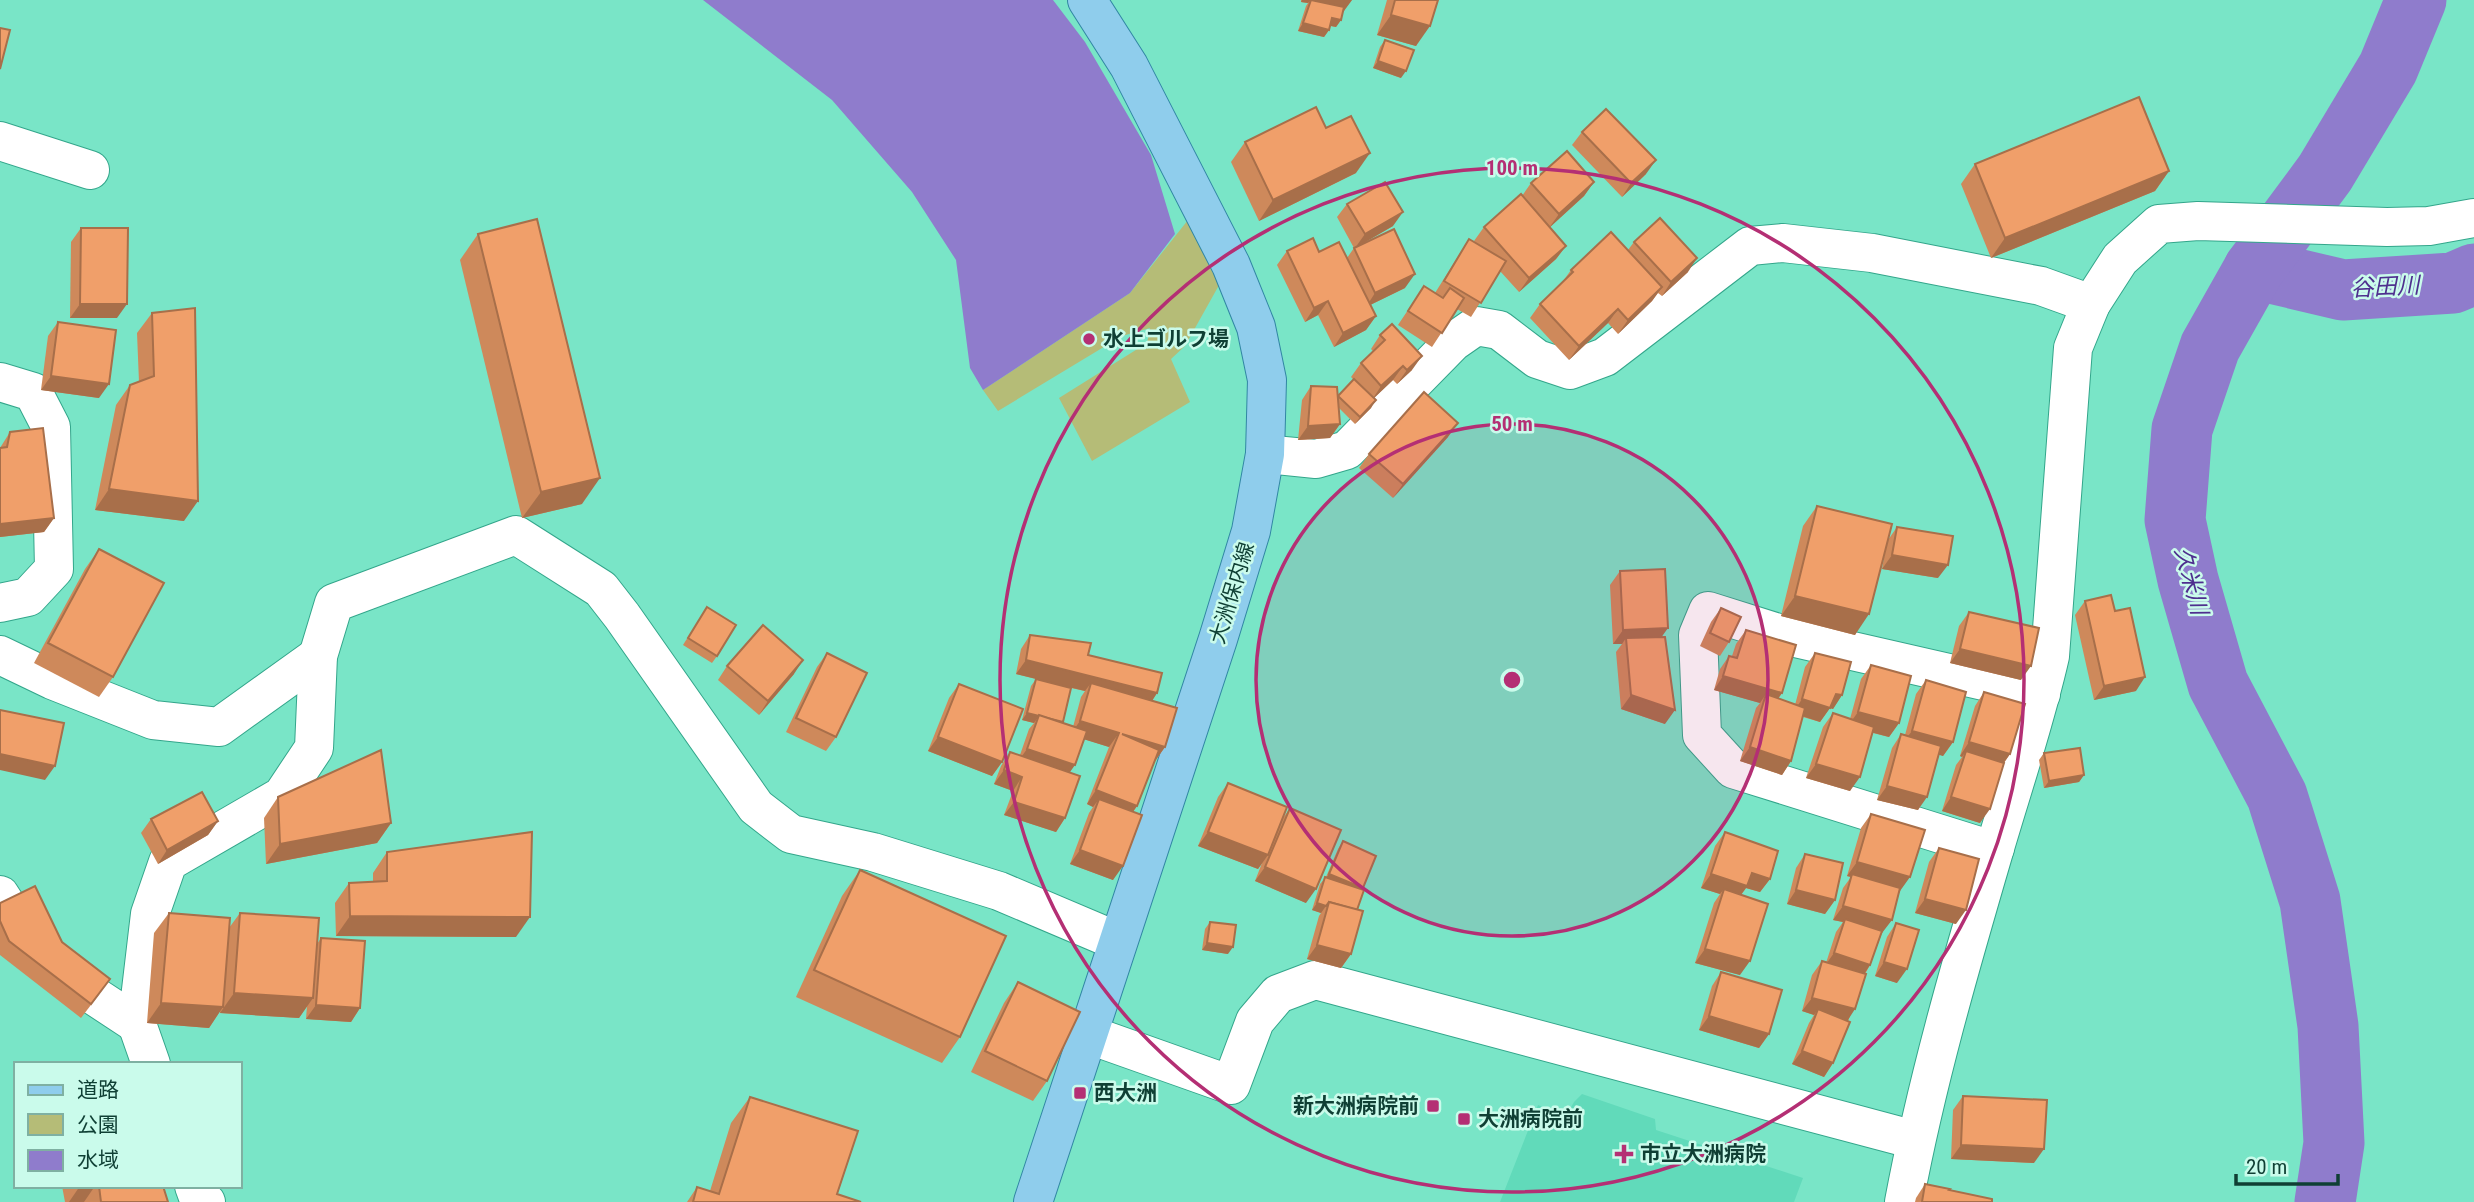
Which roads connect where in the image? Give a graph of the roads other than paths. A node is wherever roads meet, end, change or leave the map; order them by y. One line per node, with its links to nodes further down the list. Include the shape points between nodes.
1 (1087, 0): 7 (main road, 大洲保内線, via 1129,66 1231,265 1256,327 1266,380)
2 (0, 141): 3 (street)
3 (90, 170)
4 (2474, 218): 5 (street, via 2387,227 2198,221 2159,224 2120,259)
5 (2091, 304): 7 (street, via 2041,286 1872,253 1783,243 1750,246 1605,357 1570,370 1537,359 1499,330 1476,326 1453,342 1347,450 1317,459); 11 (street, via 2073,348 2050,656)
6 (0, 382): 8 (street, via 33,392 51,427 54,569 28,597)
7 (1265, 454): 14 (main road, 大洲保内線, via 1251,531 1226,615)
8 (0, 603)
9 (0, 655): 10 (street, via 153,720 219,727)
10 (318, 656): 14 (street, via 334,603 516,535 600,589 756,807 791,834 873,852 999,891); 15 (street, via 314,748 282,796 168,862 150,914)
11 (2041, 694): 12 (street); 12 (street, via 1791,637 1708,611 1698,635 1702,735 1733,769)
12 (1995, 848): 18 (street)
13 (0, 895): 15 (street, via 44,963)
14 (1117, 941): 16 (main road, 大洲保内線)
15 (137, 1024): 17 (street)
16 (1087, 1034): 18 (street, via 1231,1085 1255,1021 1278,993 1315,979); 19 (main road, 大洲保内線)
17 (150, 1062)
18 (1915, 1140): 20 (street)
19 (1033, 1202)
20 (1904, 1202)

